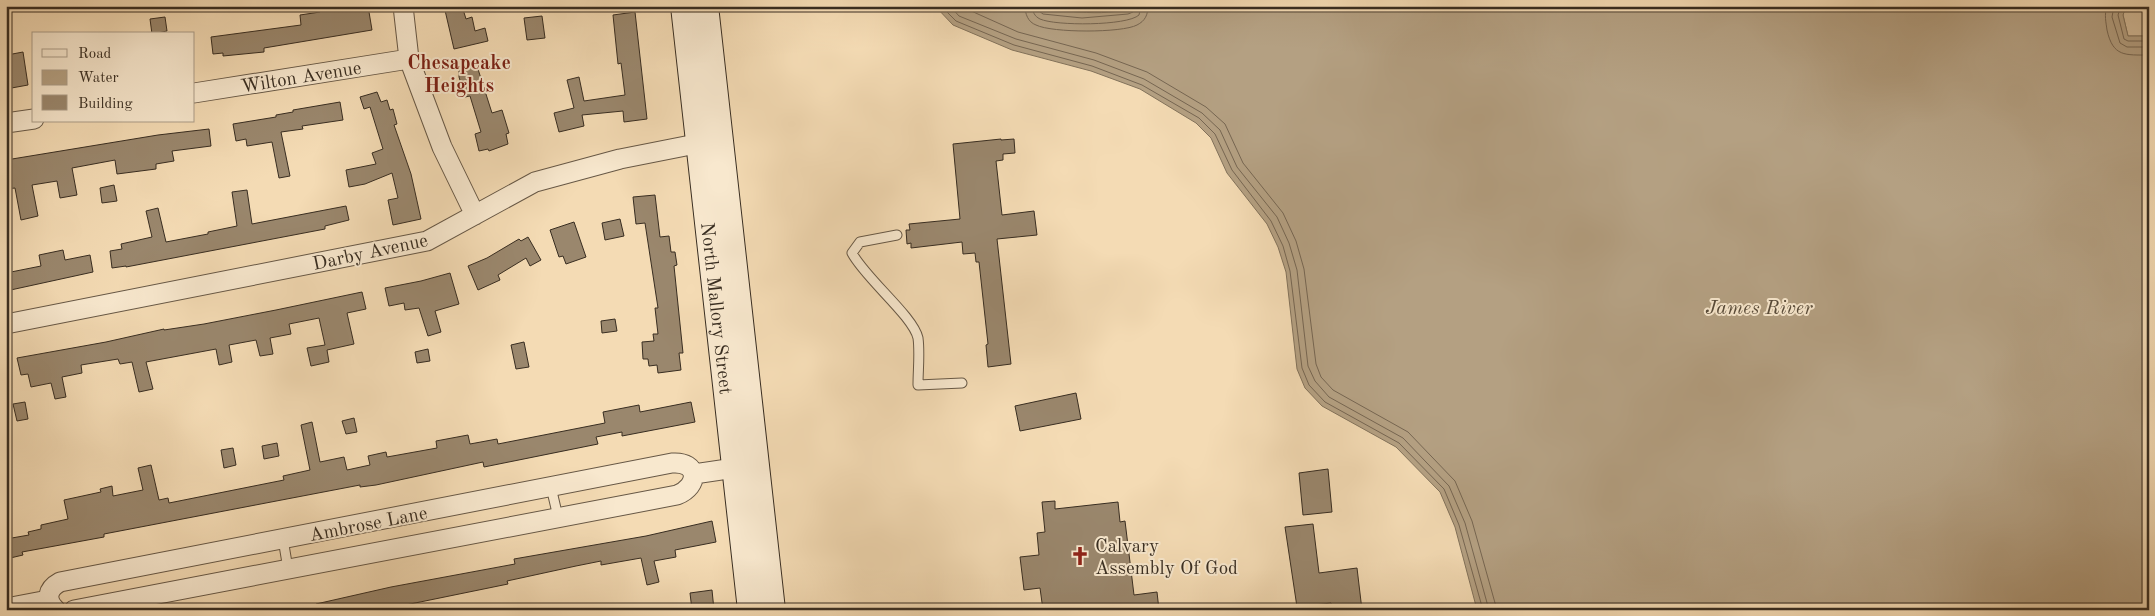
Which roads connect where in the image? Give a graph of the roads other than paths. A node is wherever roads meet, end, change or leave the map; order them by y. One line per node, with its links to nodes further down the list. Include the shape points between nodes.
1 (403, 6): 4 (street)
2 (684, 6): 8 (main road, North Mallory Street)
3 (705, 6): 8 (main road, North Mallory Street)
4 (408, 59): 5 (street, Wilton Avenue); 9 (street, via 442,146)
5 (195, 93)
6 (32, 119): 7 (street)
7 (6, 124)
8 (710, 141): 9 (street, Darby Avenue, via 620,159 535,182); 13 (main road, North Mallory Street)
9 (475, 215): 11 (street, Darby Avenue, via 427,241)
10 (896, 235): 12 (lane, via 860,242 852,253 858,266 912,325 918,338 918,385)
11 (6, 324)
12 (962, 383)
13 (746, 466): 14 (street); 22 (main road, North Mallory Street); 23 (main road, North Mallory Street)
14 (694, 474): 15 (street, Ambrose Lane, via 688,467 677,463); 16 (street, Ambrose Lane, via 689,488 677,495)
15 (551, 487): 16 (lane); 17 (street, Ambrose Lane)
16 (558, 517): 18 (street, Ambrose Lane)
17 (283, 539): 18 (lane); 19 (street, Ambrose Lane, via 60,582 51,589)
18 (288, 569): 21 (street, Ambrose Lane)
19 (52, 605): 20 (street, Ambrose Lane)
20 (6, 608)
21 (74, 610)
22 (751, 610)
23 (772, 610)

